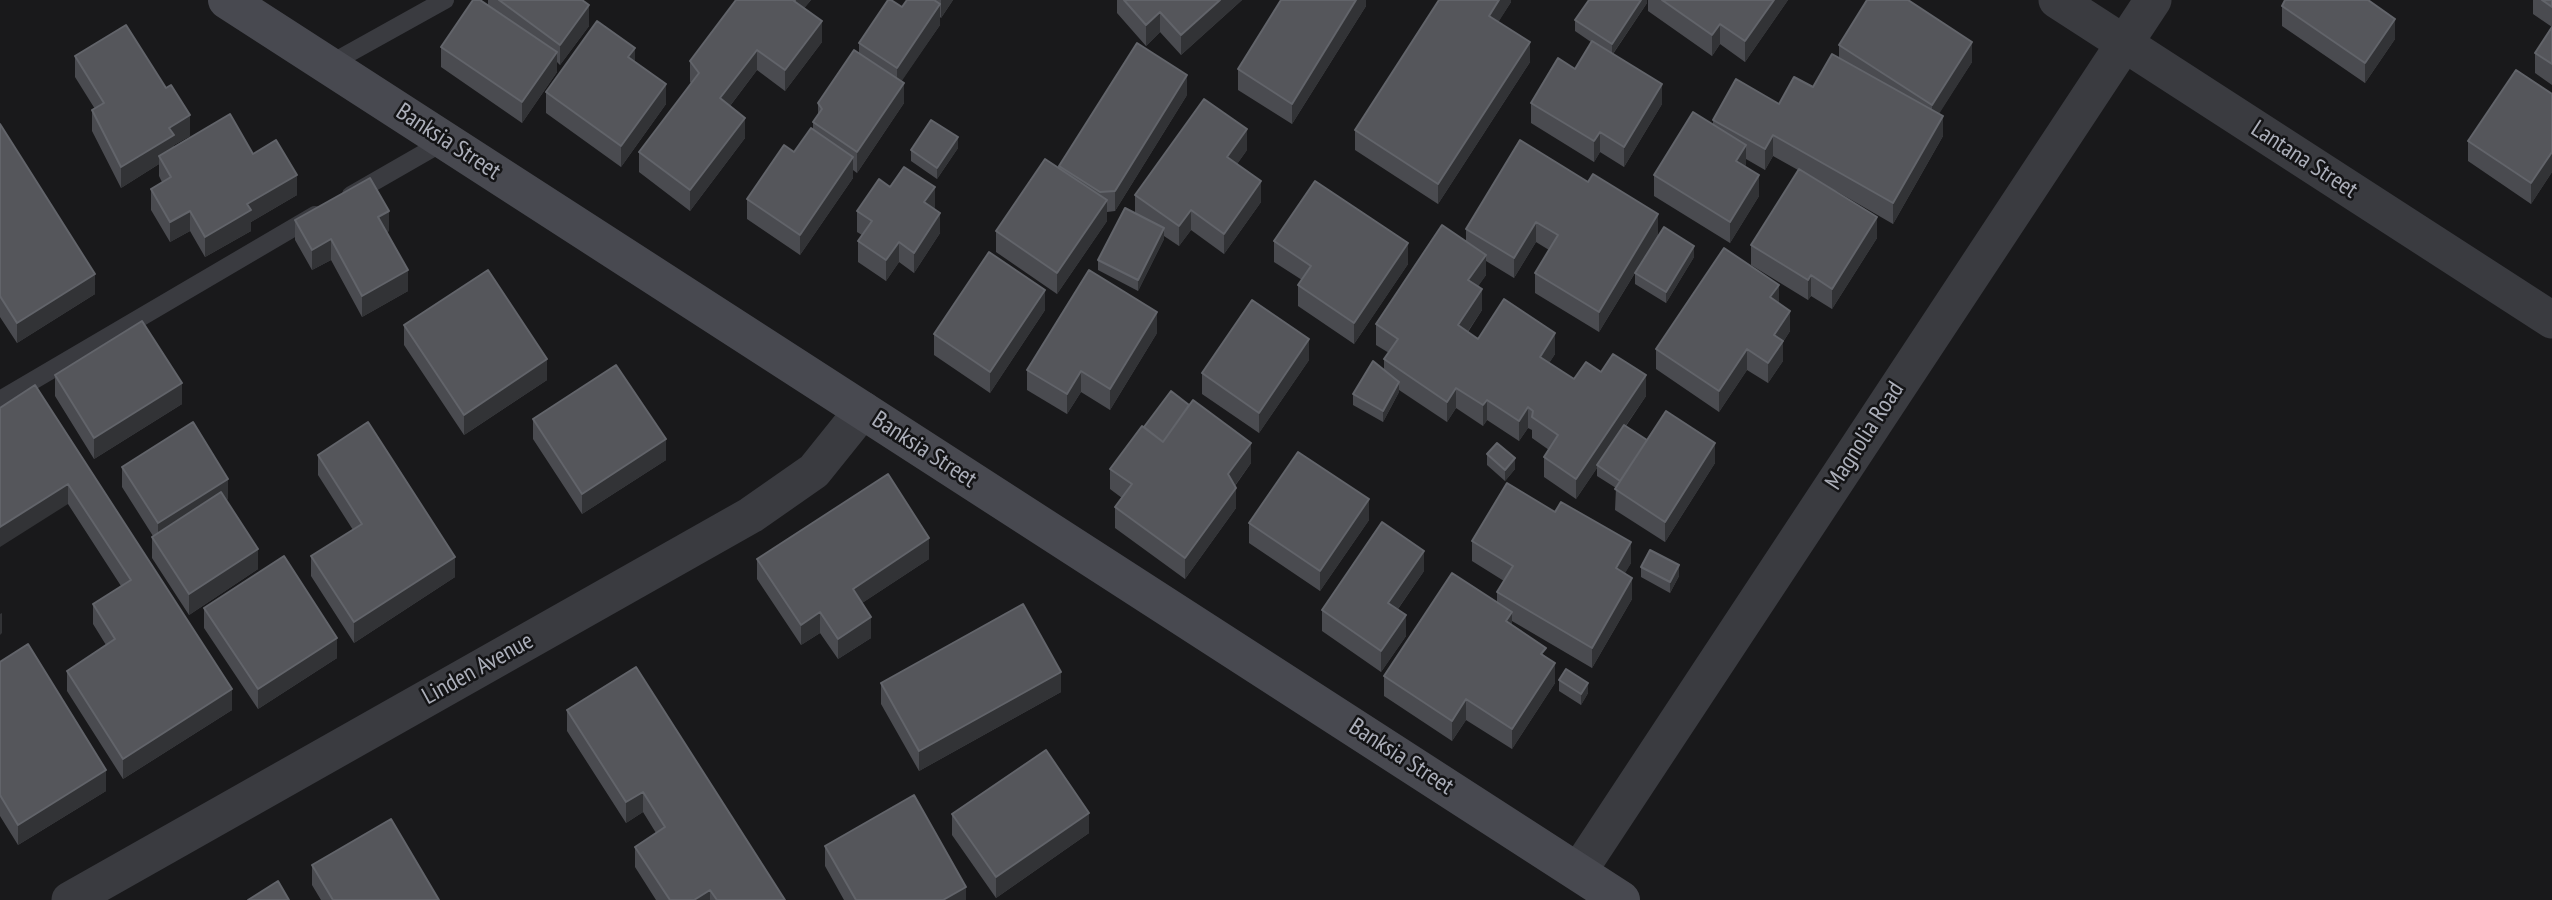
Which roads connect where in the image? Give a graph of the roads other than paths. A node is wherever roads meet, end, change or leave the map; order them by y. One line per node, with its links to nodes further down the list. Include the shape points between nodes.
1 (227, 0): 6 (street, Banksia Street)
2 (445, 0): 6 (lane)
3 (2057, 0): 5 (street, Lantana Street)
4 (2153, 0): 5 (street, Magnolia Road)
5 (2124, 43): 8 (street, Lantana Street); 11 (street, Magnolia Road)
6 (328, 65): 7 (street, Banksia Street)
7 (446, 141): 9 (lane); 10 (street, Banksia Street)
8 (2552, 320)
9 (0, 400)
10 (863, 410): 11 (street, Banksia Street); 12 (street, Linden Avenue, via 814,471 751,515)
11 (1578, 872): 13 (street, Banksia Street)
12 (70, 900)
13 (1621, 900)

